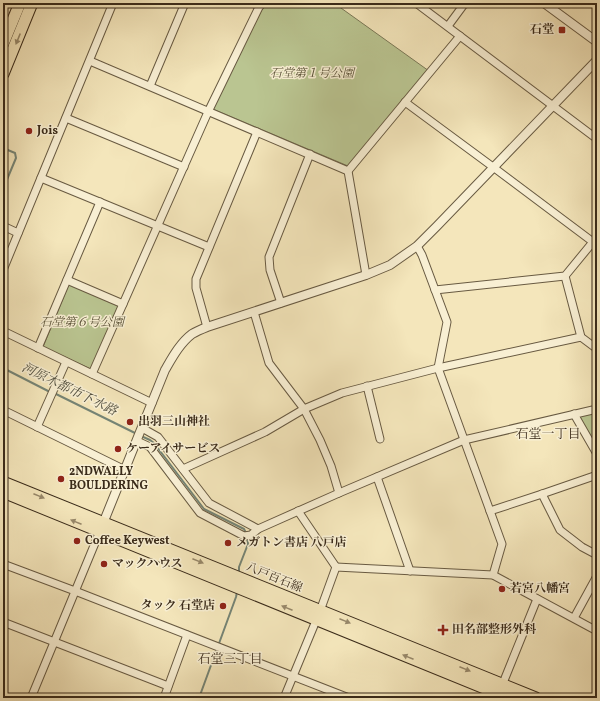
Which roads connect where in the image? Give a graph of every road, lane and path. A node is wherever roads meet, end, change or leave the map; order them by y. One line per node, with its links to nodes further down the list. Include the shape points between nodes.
1 (20, 3): 13 (main road)
2 (32, 3): 16 (main road, one-way to 16)
3 (114, 3): 15 (street)
4 (185, 3): 17 (street)
5 (252, 3): 9 (street)
6 (416, 3): 10 (street)
7 (465, 3): 10 (street)
8 (544, 3): 12 (street)
9 (260, 5): 20 (street)
10 (448, 26): 11 (street)
11 (460, 36): 18 (street); 19 (street)
12 (597, 42)
13 (3, 44)
14 (597, 60): 19 (street)
15 (90, 61): 17 (street); 21 (street)
16 (3, 74)
17 (150, 86): 20 (street)
18 (405, 102): 26 (street); 27 (street)
19 (553, 106): 23 (street); 26 (street)
20 (208, 112): 22 (street); 25 (street)
21 (66, 118): 25 (street); 28 (street)
22 (257, 132): 24 (street); 35 (street)
23 (597, 139)
24 (310, 154): 27 (street); 41 (street, via 269,257 270,270)
25 (184, 167): 31 (street)
26 (494, 167): 33 (street); 34 (street)
27 (348, 171): 37 (street)
28 (41, 178): 29 (street); 32 (street)
29 (100, 202): 31 (street); 39 (street)
30 (3, 226): 32 (street)
31 (157, 226): 35 (street); 42 (street)
32 (18, 233): 36 (street)
33 (596, 242): 38 (street)
34 (416, 246): 37 (street, via 390,265); 40 (street)
35 (209, 247): 44 (street, via 196,279 196,288)
36 (3, 270)
37 (366, 275): 41 (street)
38 (565, 276): 40 (street); 46 (street)
39 (67, 280): 42 (street); 47 (street)
40 (435, 290): 50 (street, via 447,322)
41 (281, 303): 43 (street)
42 (123, 304): 51 (street)
43 (254, 312): 44 (street); 54 (street, via 269,364)
44 (207, 327): 53 (street, via 192,335 173,356)
45 (3, 331): 47 (street)
46 (581, 337): 48 (street); 50 (street)
47 (38, 348): 49 (street)
48 (597, 349)
49 (66, 362): 51 (street); 58 (street)
50 (438, 368): 52 (street); 61 (street)
51 (92, 374): 53 (street)
52 (367, 386): 54 (street); 60 (street)
53 (152, 403): 59 (street)
54 (304, 409): 64 (street, via 265,432); 70 (street, via 331,466)
55 (597, 409): 57 (street)
56 (3, 410): 58 (street)
57 (574, 414): 61 (street); 63 (street)
58 (37, 427): 65 (street)
59 (142, 428): 62 (street); 64 (street, via 158,437)
60 (380, 439)
61 (464, 440): 67 (street); 73 (street)
62 (137, 441): 65 (street); 75 (street, via 150,447 200,513 244,536 251,535)
63 (597, 454)
64 (183, 468): 75 (street, via 209,503)
65 (125, 470): 74 (street)
66 (597, 475): 71 (street)
67 (377, 477): 70 (street); 79 (street)
68 (3, 482): 74 (main road, 八戸百石線, one-way to 74)
69 (3, 492): 74 (main road, 八戸百石線, one-way to 69)
70 (339, 493): 72 (street)
71 (542, 494): 73 (street); 76 (street, via 560,530)
72 (298, 511): 75 (street); 78 (street)
73 (490, 511): 80 (street, via 502,544)
74 (101, 527): 82 (street); 84 (main road, 八戸百石線)
75 (258, 529)
76 (597, 555)
77 (3, 564): 82 (street)
78 (336, 567): 79 (street); 84 (street)
79 (410, 571): 80 (street)
80 (493, 575): 83 (street)
81 (597, 576): 85 (street)
82 (75, 591): 88 (street); 89 (street)
83 (537, 599): 85 (street); 92 (street)
84 (318, 615): 90 (street); 92 (main road, 八戸百石線)
85 (574, 618): 87 (street)
86 (3, 622): 89 (street)
87 (597, 631)
88 (187, 635): 90 (street); 91 (street)
89 (55, 642): 91 (street); 93 (street)
90 (293, 676): 95 (street); 96 (street)
91 (168, 686): 94 (street)
92 (499, 692): 97 (main road, 八戸百石線); 98 (main road, 八戸百石線)
93 (31, 698)
94 (164, 698)
95 (284, 698)
96 (349, 698)
97 (509, 698)
98 (536, 698)

